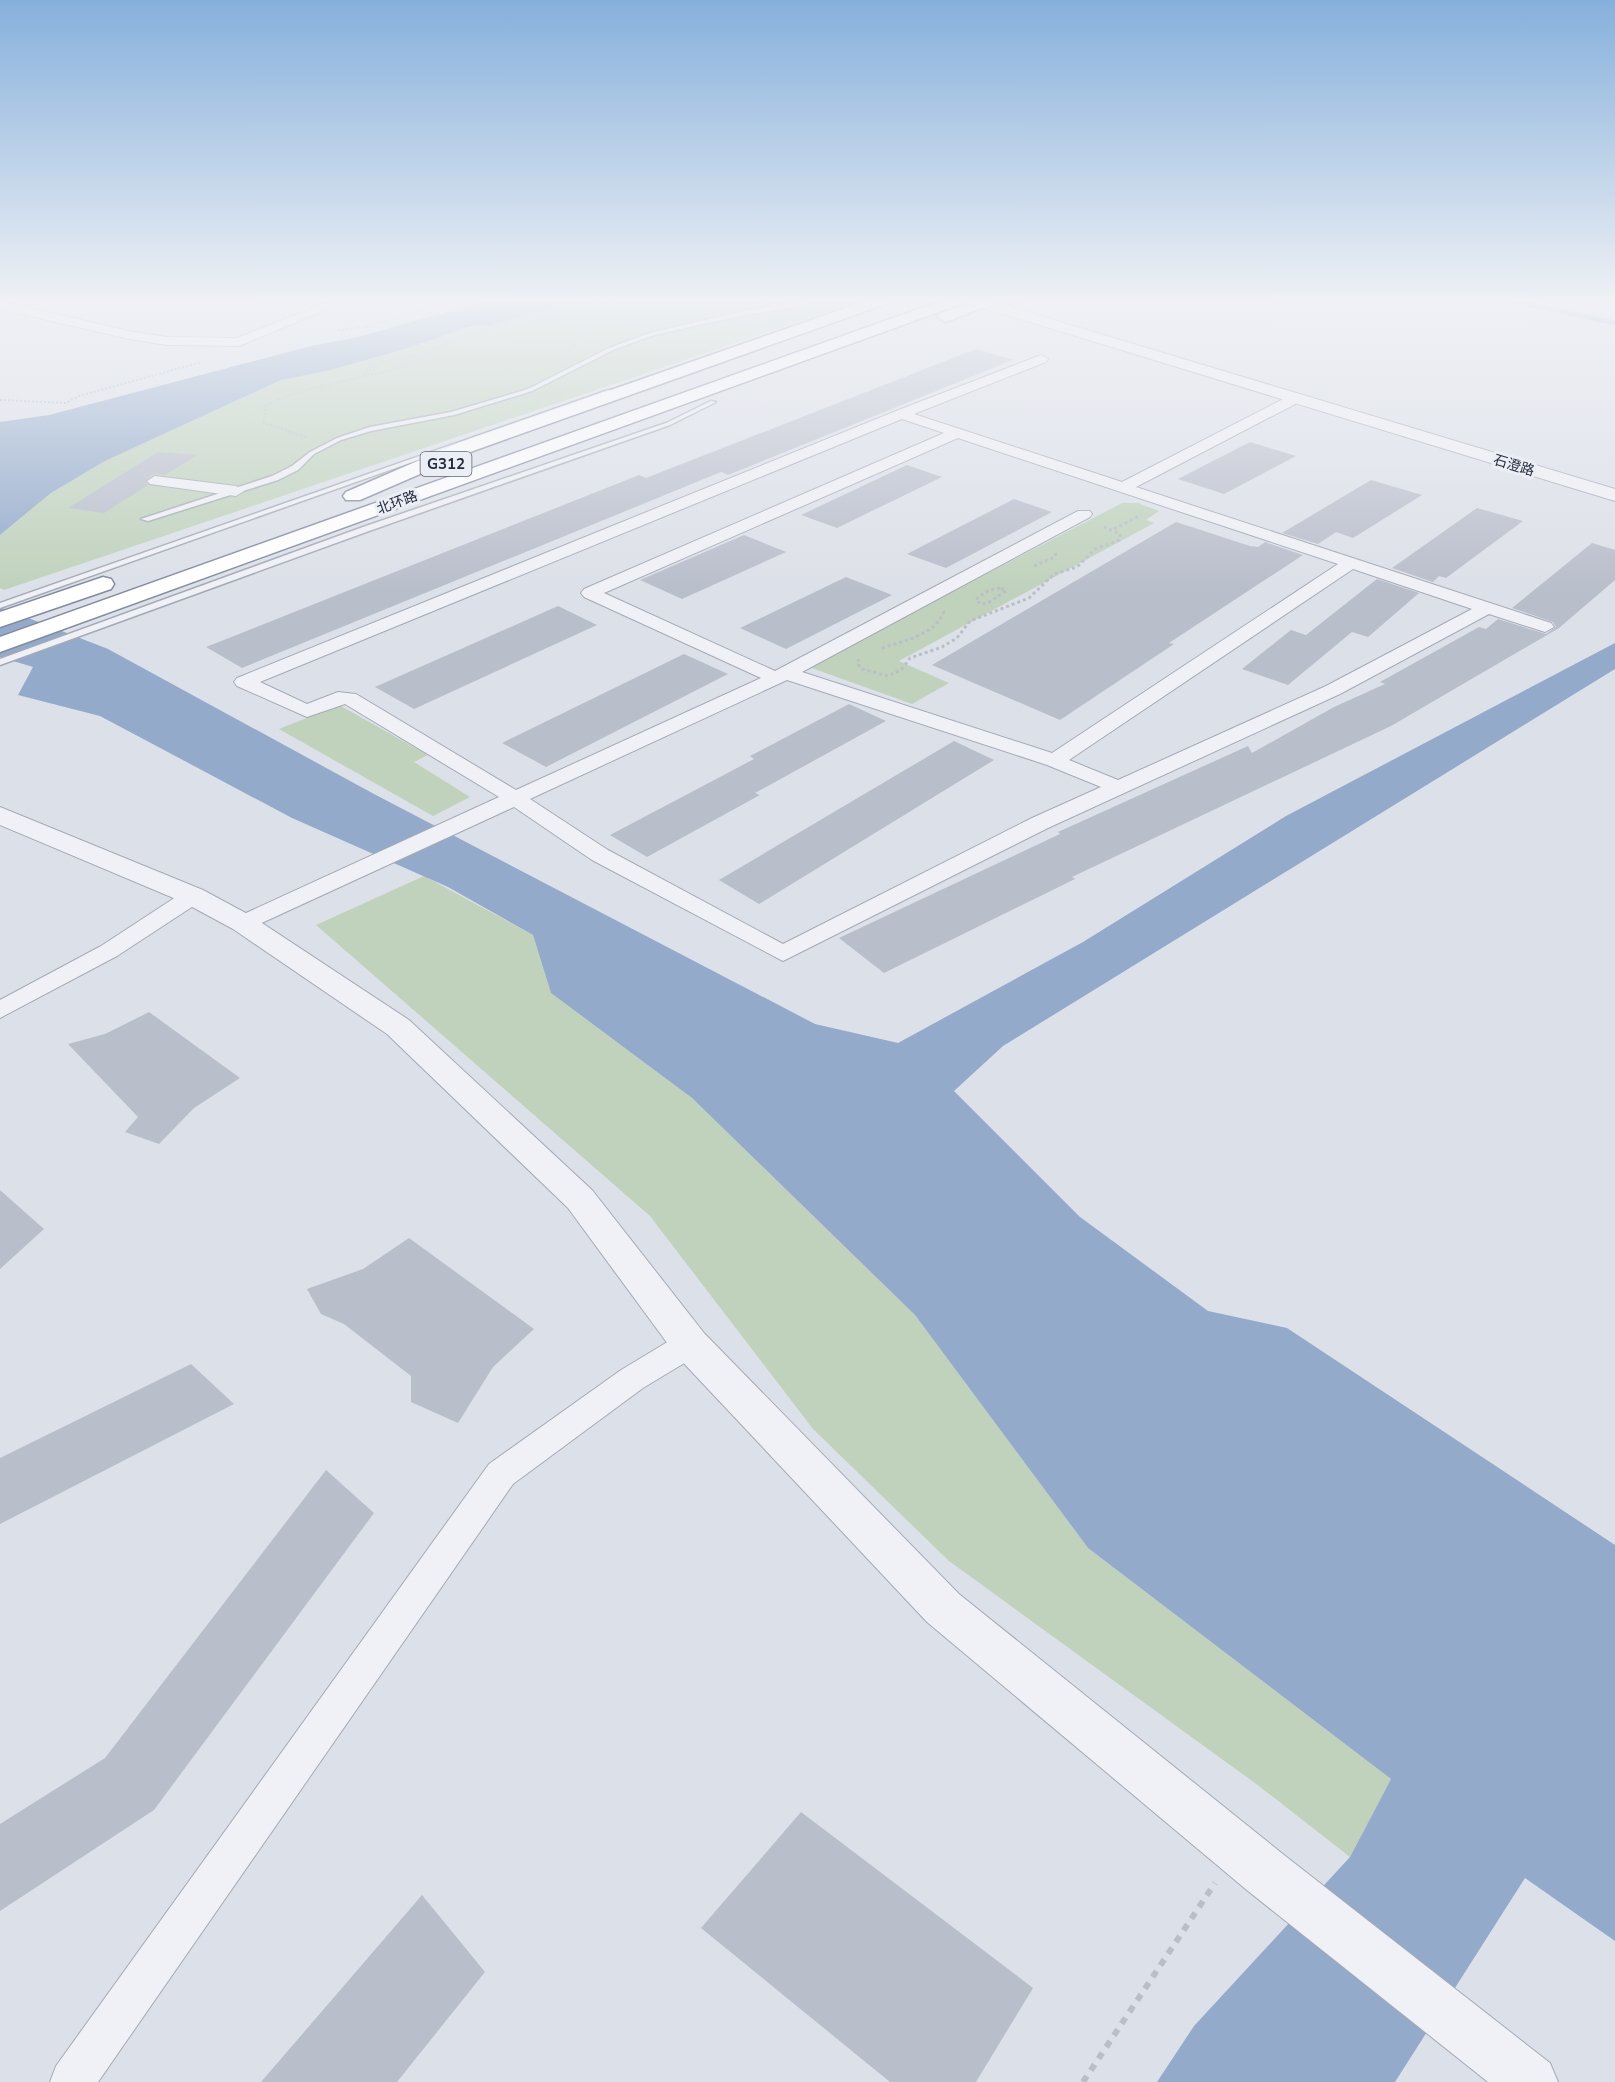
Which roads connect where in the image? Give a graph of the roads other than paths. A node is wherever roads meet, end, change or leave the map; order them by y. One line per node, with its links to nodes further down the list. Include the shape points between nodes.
1 (513, 395): 15 (lane, via 452,414 370,429 339,439 285,473)
2 (601, 395): 22 (lane)
3 (612, 395): 17 (highway, via 466,447)
4 (640, 395): 17 (highway, 北环路 / G312)
5 (694, 395): 18 (highway, 北环路 / G312)
6 (732, 395): 10 (highway)
7 (949, 395): 11 (street)
8 (1287, 395): 9 (street, 石澄路)
9 (1296, 398): 14 (street); 16 (street, 石澄路)
10 (713, 402): 18 (highway, via 517,471); 27 (lane, 北环路, via 657,428)
11 (901, 414): 12 (street); 31 (street, via 244,682 307,711 349,698)
12 (958, 432): 14 (street); 28 (street, via 590,593)
13 (155, 481): 15 (street)
14 (1124, 488): 21 (street)
15 (236, 491): 19 (lane)
16 (1615, 495)
17 (353, 496): 24 (highway, 北环路 / G312)
18 (396, 503): 26 (highway, 北环路 / G312)
19 (145, 519)
20 (1087, 520): 28 (street, via 982,570)
21 (1351, 563): 23 (street); 29 (street)
22 (0, 606)
23 (1487, 608): 25 (street); 30 (street, via 1333,690)
24 (0, 620)
25 (1545, 627)
26 (0, 645)
27 (0, 662)
28 (781, 676): 29 (street); 31 (street)
29 (1054, 761): 30 (street)
30 (1118, 787): 31 (street, via 783,954 600,855)
31 (515, 798): 34 (street)
32 (0, 815): 33 (street)
33 (193, 896): 34 (street); 35 (street, via 109,951)
34 (243, 923): 36 (street, via 398,1027 580,1199)
35 (0, 1010)
36 (690, 1344): 37 (street, via 943,1608); 38 (street, via 632,1379 501,1474)
37 (1513, 2068)
38 (72, 2082)

